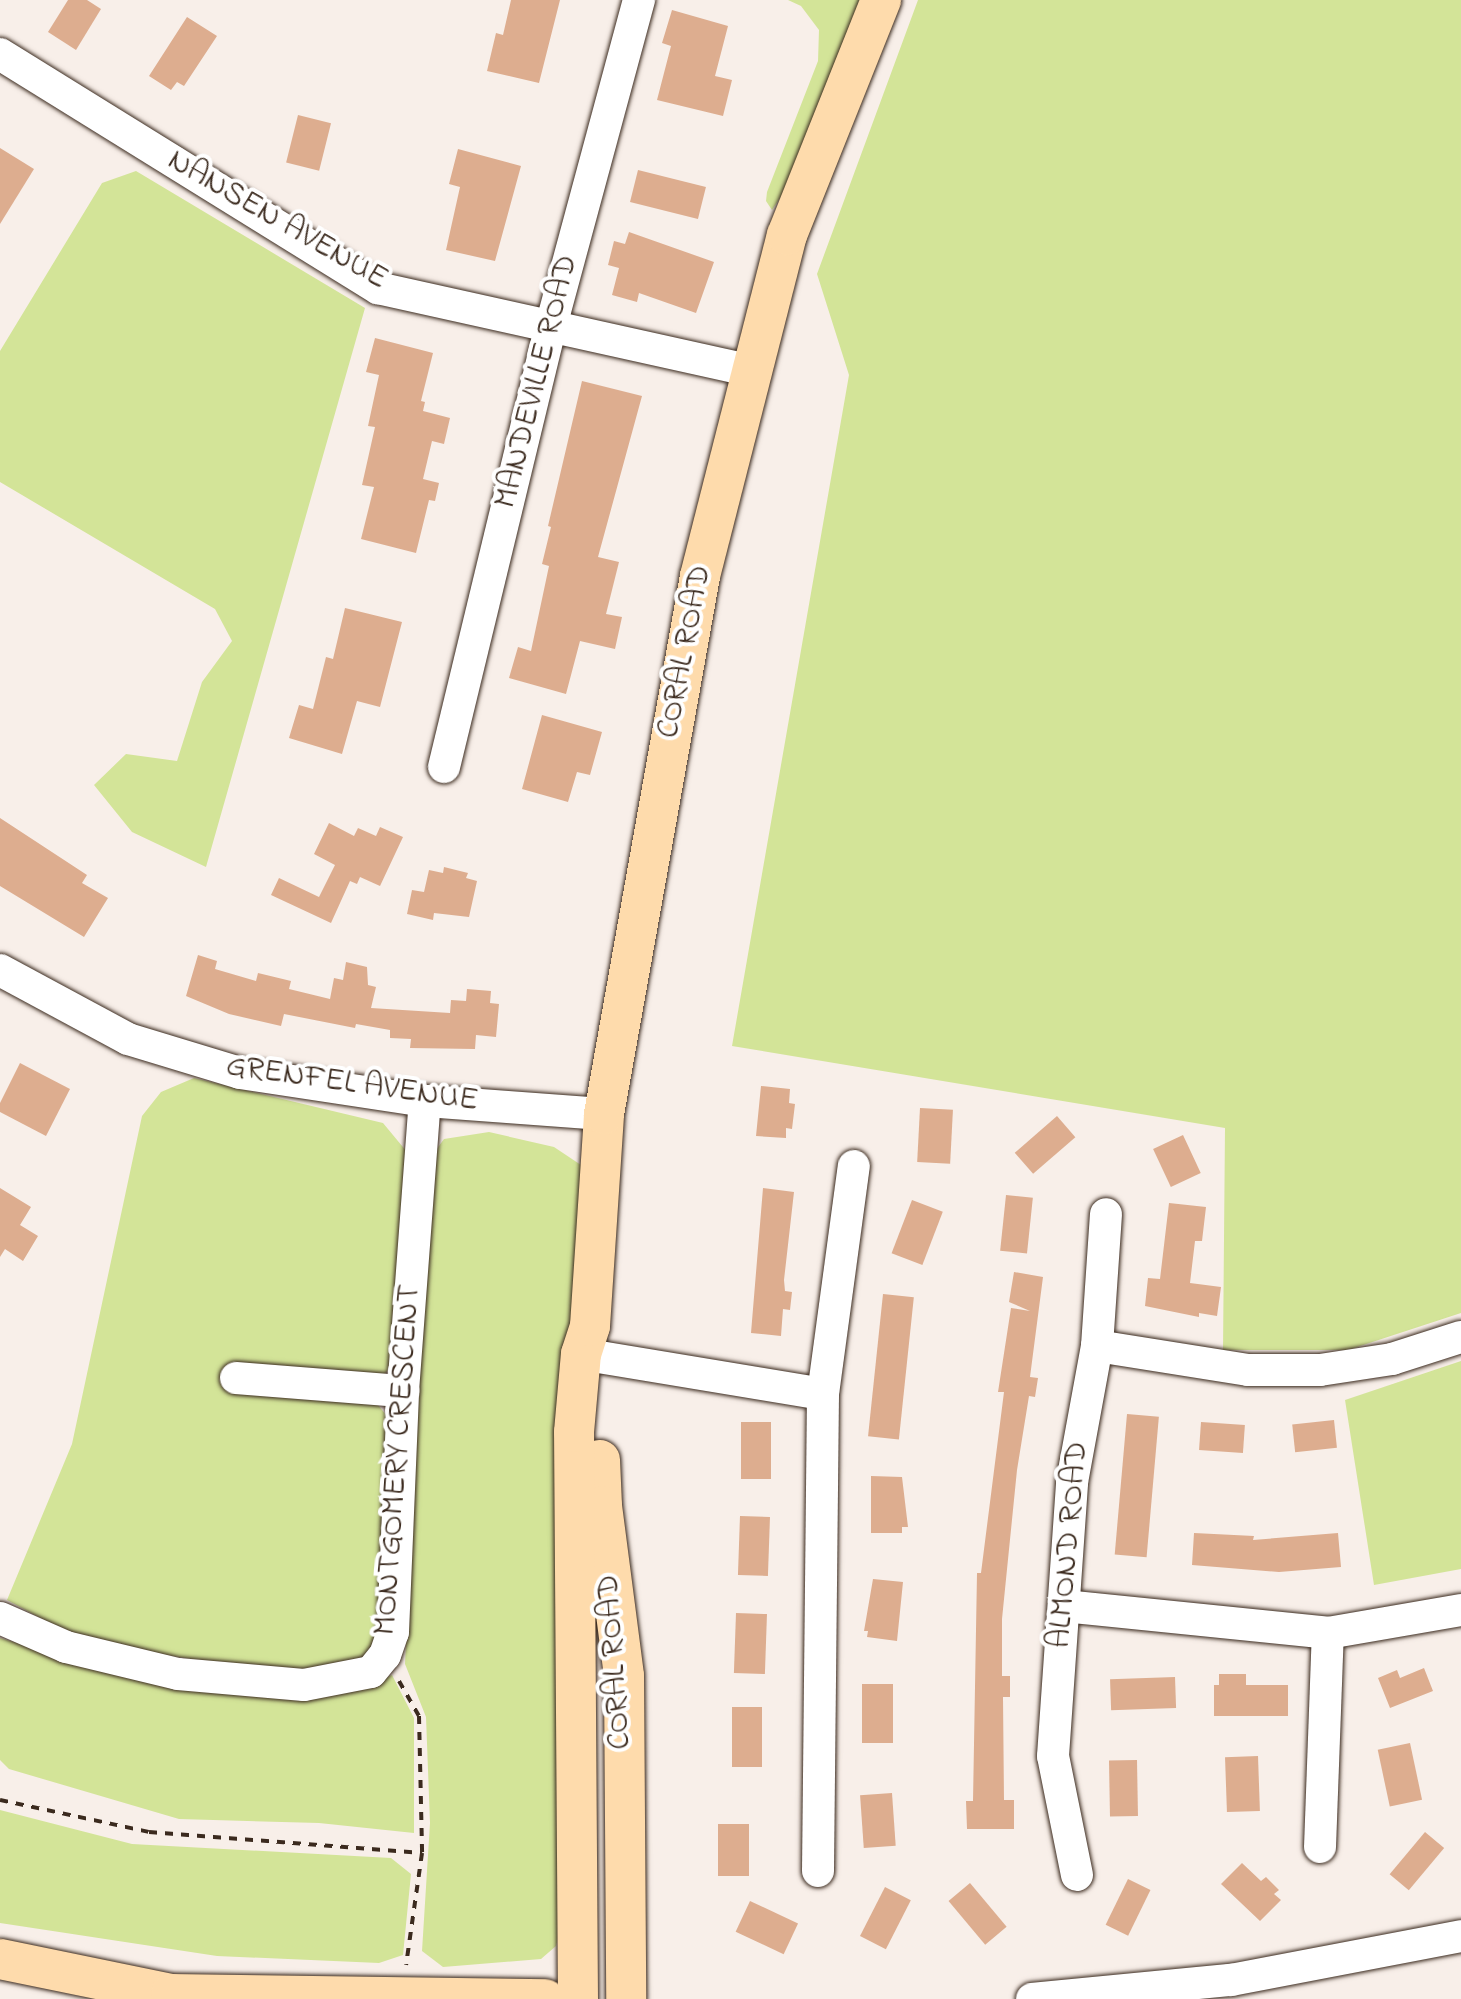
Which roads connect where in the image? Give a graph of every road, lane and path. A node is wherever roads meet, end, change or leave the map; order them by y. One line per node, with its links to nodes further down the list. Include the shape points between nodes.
1 (638, 0): 4 (street, MANDEVILLE ROAD)
2 (880, 0): 5 (main road, CORAL ROAD, via 787,235)
3 (0, 54): 4 (street, NANSEN AVENUE, via 378,288)
4 (550, 326): 5 (street, NANSEN AVENUE); 6 (street, MANDEVILLE ROAD)
5 (752, 371): 9 (main road, CORAL ROAD, via 700,576)
6 (444, 766)
7 (0, 970): 8 (street, GRENFEL AVENUE, via 128,1039 240,1073)
8 (425, 1101): 9 (street, GRENFEL AVENUE); 16 (street, MONTGOMERY CRESCENT)
9 (604, 1114): 13 (main road, CORAL ROAD)
10 (854, 1166): 17 (street)
11 (1106, 1214): 14 (street, ALMOND ROAD)
12 (1461, 1337): 14 (street, via 1392,1359 1320,1370 1248,1370)
13 (589, 1346): 17 (street); 32 (main road, CORAL ROAD, via 574,1432); 33 (main road, CORAL ROAD, via 624,1676)
14 (1097, 1346): 18 (street, ALMOND ROAD, via 1076,1456)
15 (236, 1378): 16 (street)
16 (403, 1391): 22 (street, MONTGOMERY CRESCENT, via 393,1632)
17 (823, 1394): 26 (street)
18 (1064, 1606): 21 (street); 27 (street, ALMOND ROAD, via 1053,1756)
19 (1461, 1610): 21 (street)
20 (0, 1618): 22 (street, MONTGOMERY CRESCENT, via 66,1647 178,1674 304,1685 371,1672)
21 (1328, 1633): 24 (street)
22 (384, 1655): 25 (path, via 419,1716)
23 (0, 1800): 25 (path, via 149,1832)
24 (1320, 1847)
25 (422, 1853): 30 (path)
26 (818, 1871)
27 (1077, 1875)
28 (1461, 1936): 34 (street, via 1231,1980)
29 (0, 1959): 30 (main road, via 171,1994)
30 (402, 1997): 31 (main road)
31 (544, 1999)
32 (578, 1999)
33 (626, 1999)
34 (1032, 1999)

